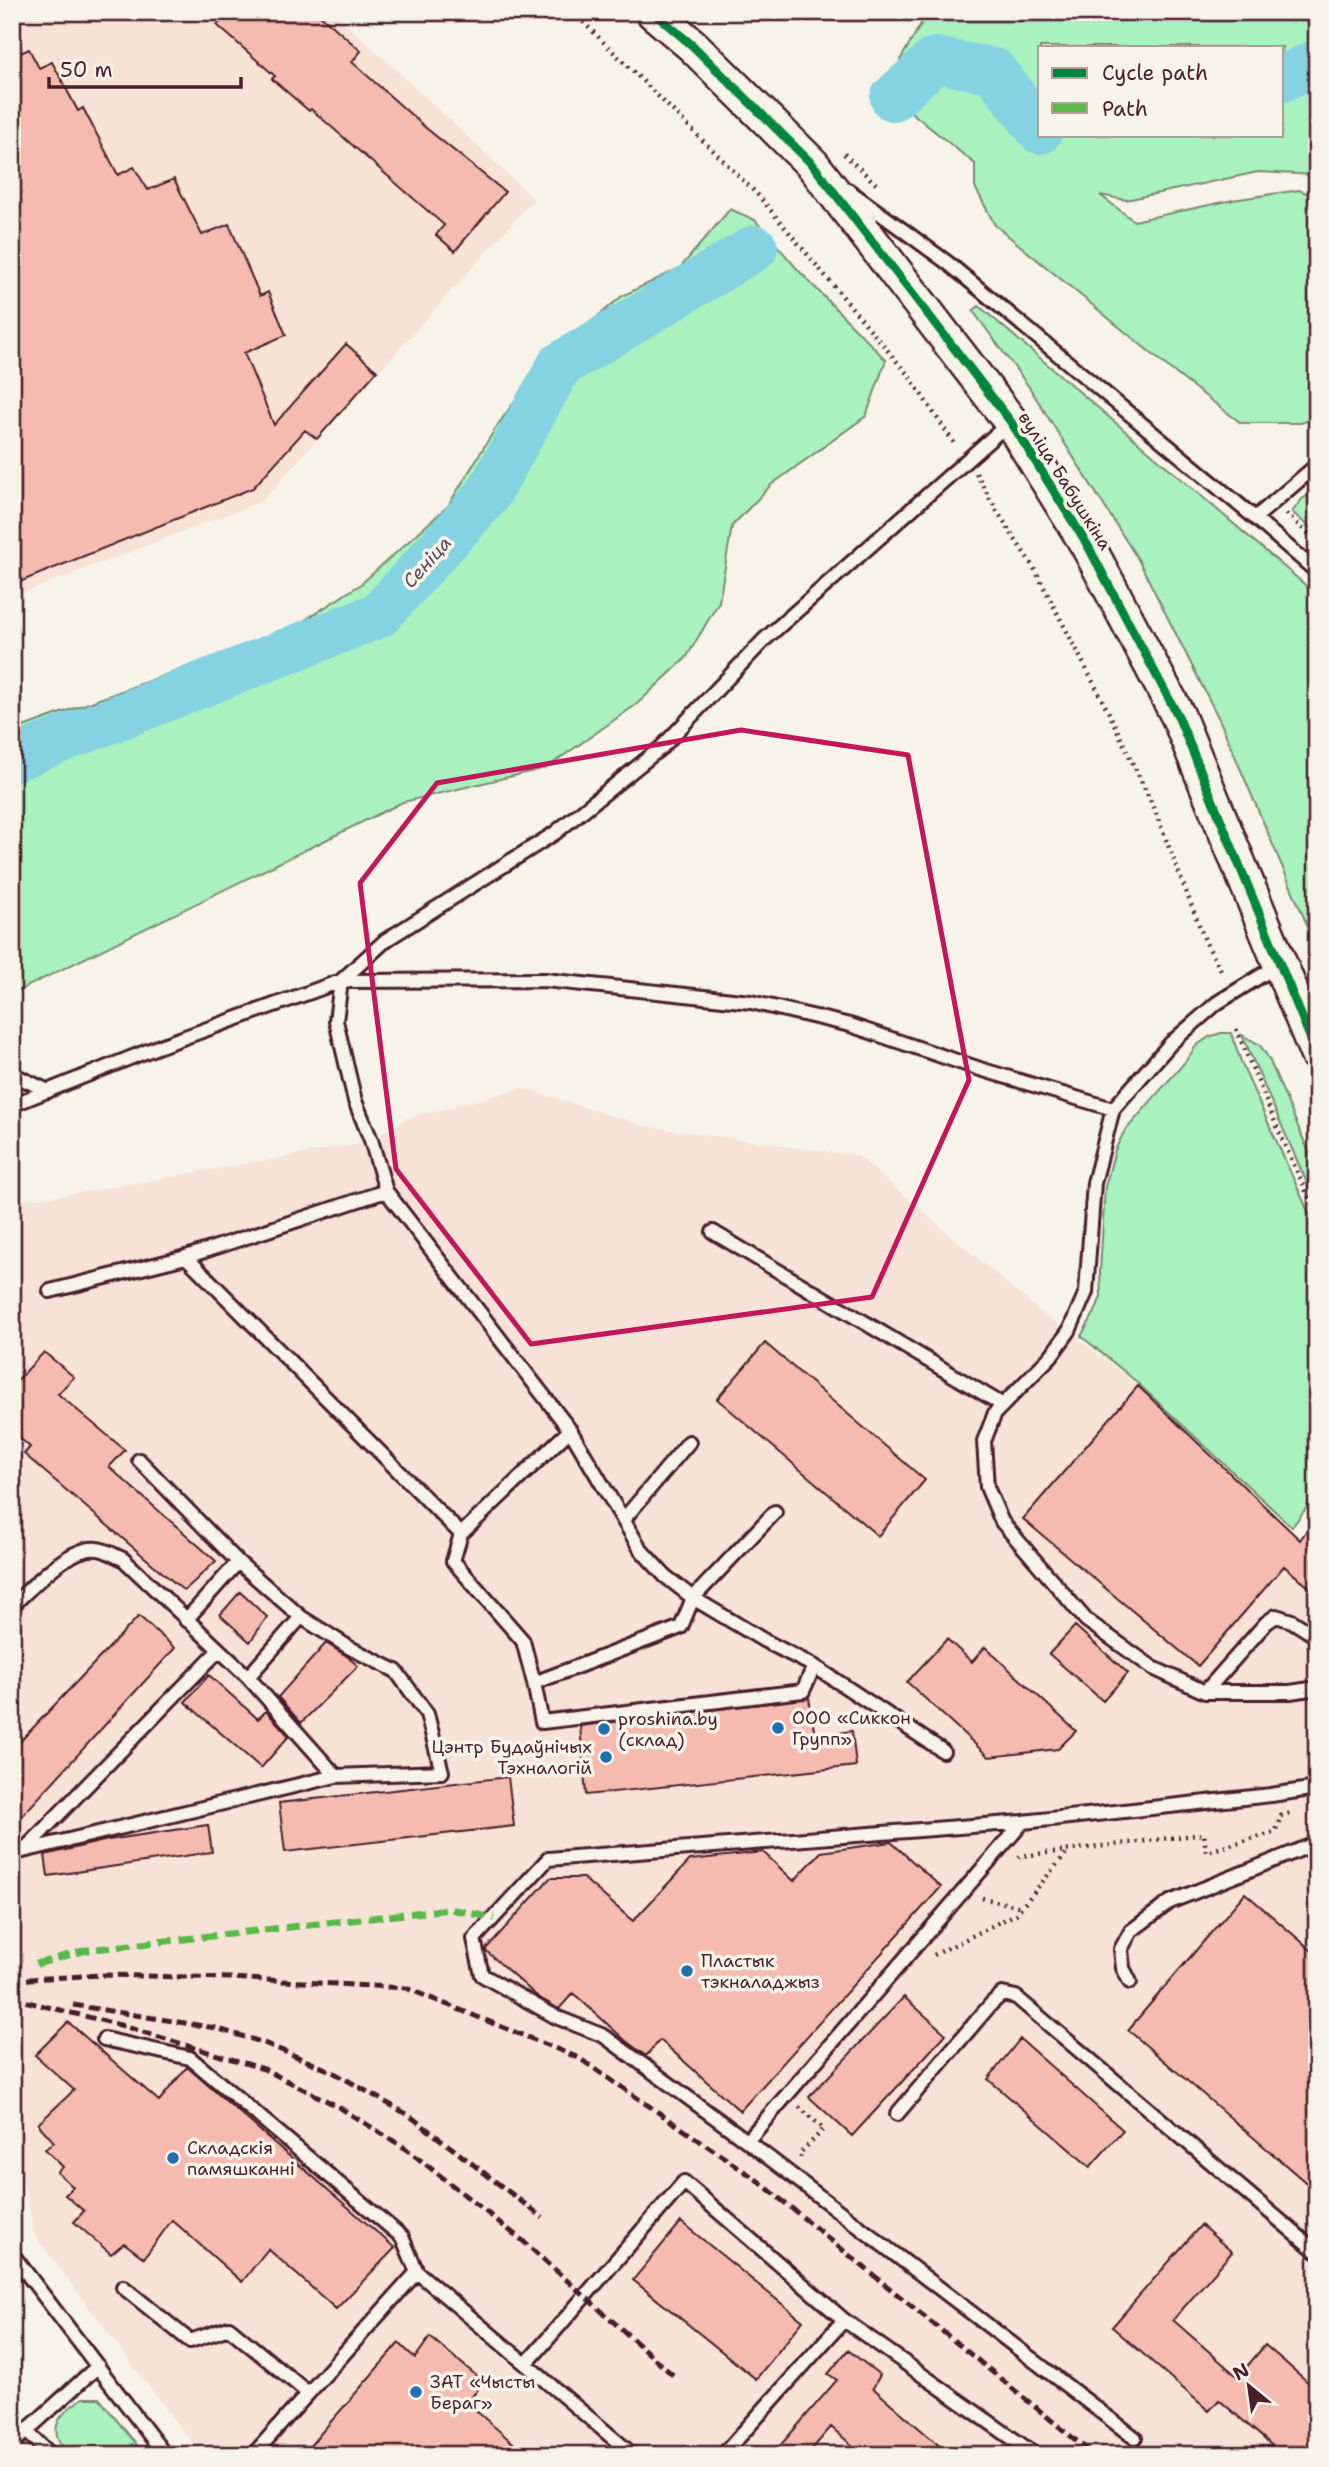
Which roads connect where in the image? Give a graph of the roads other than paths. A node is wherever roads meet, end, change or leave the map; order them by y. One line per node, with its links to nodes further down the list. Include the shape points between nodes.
1 (653, 12): 2 (street, вуліца Бабушкіна)
2 (813, 165): 3 (street, вуліца Бабушкіна); 5 (lane, via 948,263)
3 (1011, 422): 7 (street, вуліца Бабушкіна, via 1088,546 1178,716); 8 (lane, via 765,639 662,747 555,833 386,940)
4 (1317, 464): 5 (lane)
5 (1255, 518): 6 (lane)
6 (1317, 572)
7 (1280, 964): 9 (street, вуліца Бабушкіна); 13 (lane, via 1217,1003 1171,1043)
8 (341, 981): 11 (lane); 13 (lane, via 545,980 751,1002 850,1025); 14 (lane, via 336,1021 355,1101)
9 (1317, 1054)
10 (12, 1073): 11 (lane)
11 (48, 1091): 12 (lane)
12 (12, 1105)
13 (1113, 1109): 18 (lane, via 1094,1184 1086,1292 1069,1331 1051,1356)
14 (386, 1191): 16 (lane); 19 (lane)
15 (713, 1232): 18 (lane)
16 (186, 1257): 17 (lane); 24 (lane)
17 (50, 1290)
18 (1003, 1405): 36 (lane, via 984,1441 987,1487 1002,1522 1086,1620 1153,1668)
19 (570, 1430): 23 (lane); 24 (lane)
20 (689, 1442): 23 (lane)
21 (139, 1460): 25 (lane)
22 (775, 1512): 26 (lane)
23 (623, 1520): 26 (lane, via 641,1550)
24 (461, 1534): 34 (lane, via 453,1561 523,1641)
25 (238, 1562): 28 (lane); 29 (lane)
26 (693, 1598): 32 (lane); 34 (lane, via 681,1627)
27 (12, 1606): 29 (lane, via 40,1578 78,1552 98,1548 123,1559)
28 (302, 1617): 33 (lane); 38 (lane, via 396,1671 428,1714 442,1772)
29 (186, 1620): 31 (lane)
30 (1317, 1637): 36 (lane, via 1276,1616)
31 (219, 1650): 33 (lane); 42 (lane)
32 (814, 1666): 34 (lane, via 803,1691 542,1722); 37 (lane)
33 (248, 1677): 38 (lane)
34 (534, 1683)
35 (1317, 1688): 36 (lane)
36 (1205, 1692)
37 (943, 1751)
38 (337, 1776): 42 (lane)
39 (1317, 1788): 40 (lane)
40 (1023, 1822): 46 (lane); 46 (lane, via 548,1859 474,1939 482,1975 556,2017 604,2036)
41 (1317, 1843): 43 (lane, via 1170,1902 1131,1931 1121,1950)
42 (18, 1852)
43 (1130, 1982)
44 (104, 2039): 49 (lane, via 190,2059 402,2237)
45 (897, 2114): 47 (lane, via 991,2004 1002,1994 1016,1997)
46 (747, 2141): 56 (lane)
47 (1317, 2252)
48 (12, 2254): 53 (lane)
49 (417, 2272): 52 (lane); 54 (lane)
50 (123, 2287): 54 (lane, via 190,2341 229,2329)
51 (844, 2320): 52 (lane, via 684,2182); 62 (lane); 63 (lane)
52 (526, 2364): 61 (lane)
53 (98, 2365): 55 (lane); 59 (lane)
54 (308, 2393): 60 (lane)
55 (26, 2431): 57 (lane); 58 (lane)
56 (1135, 2438)
57 (12, 2444)
58 (51, 2455)
59 (165, 2455)
60 (253, 2455)
61 (633, 2455)
62 (723, 2455)
63 (1036, 2455)

